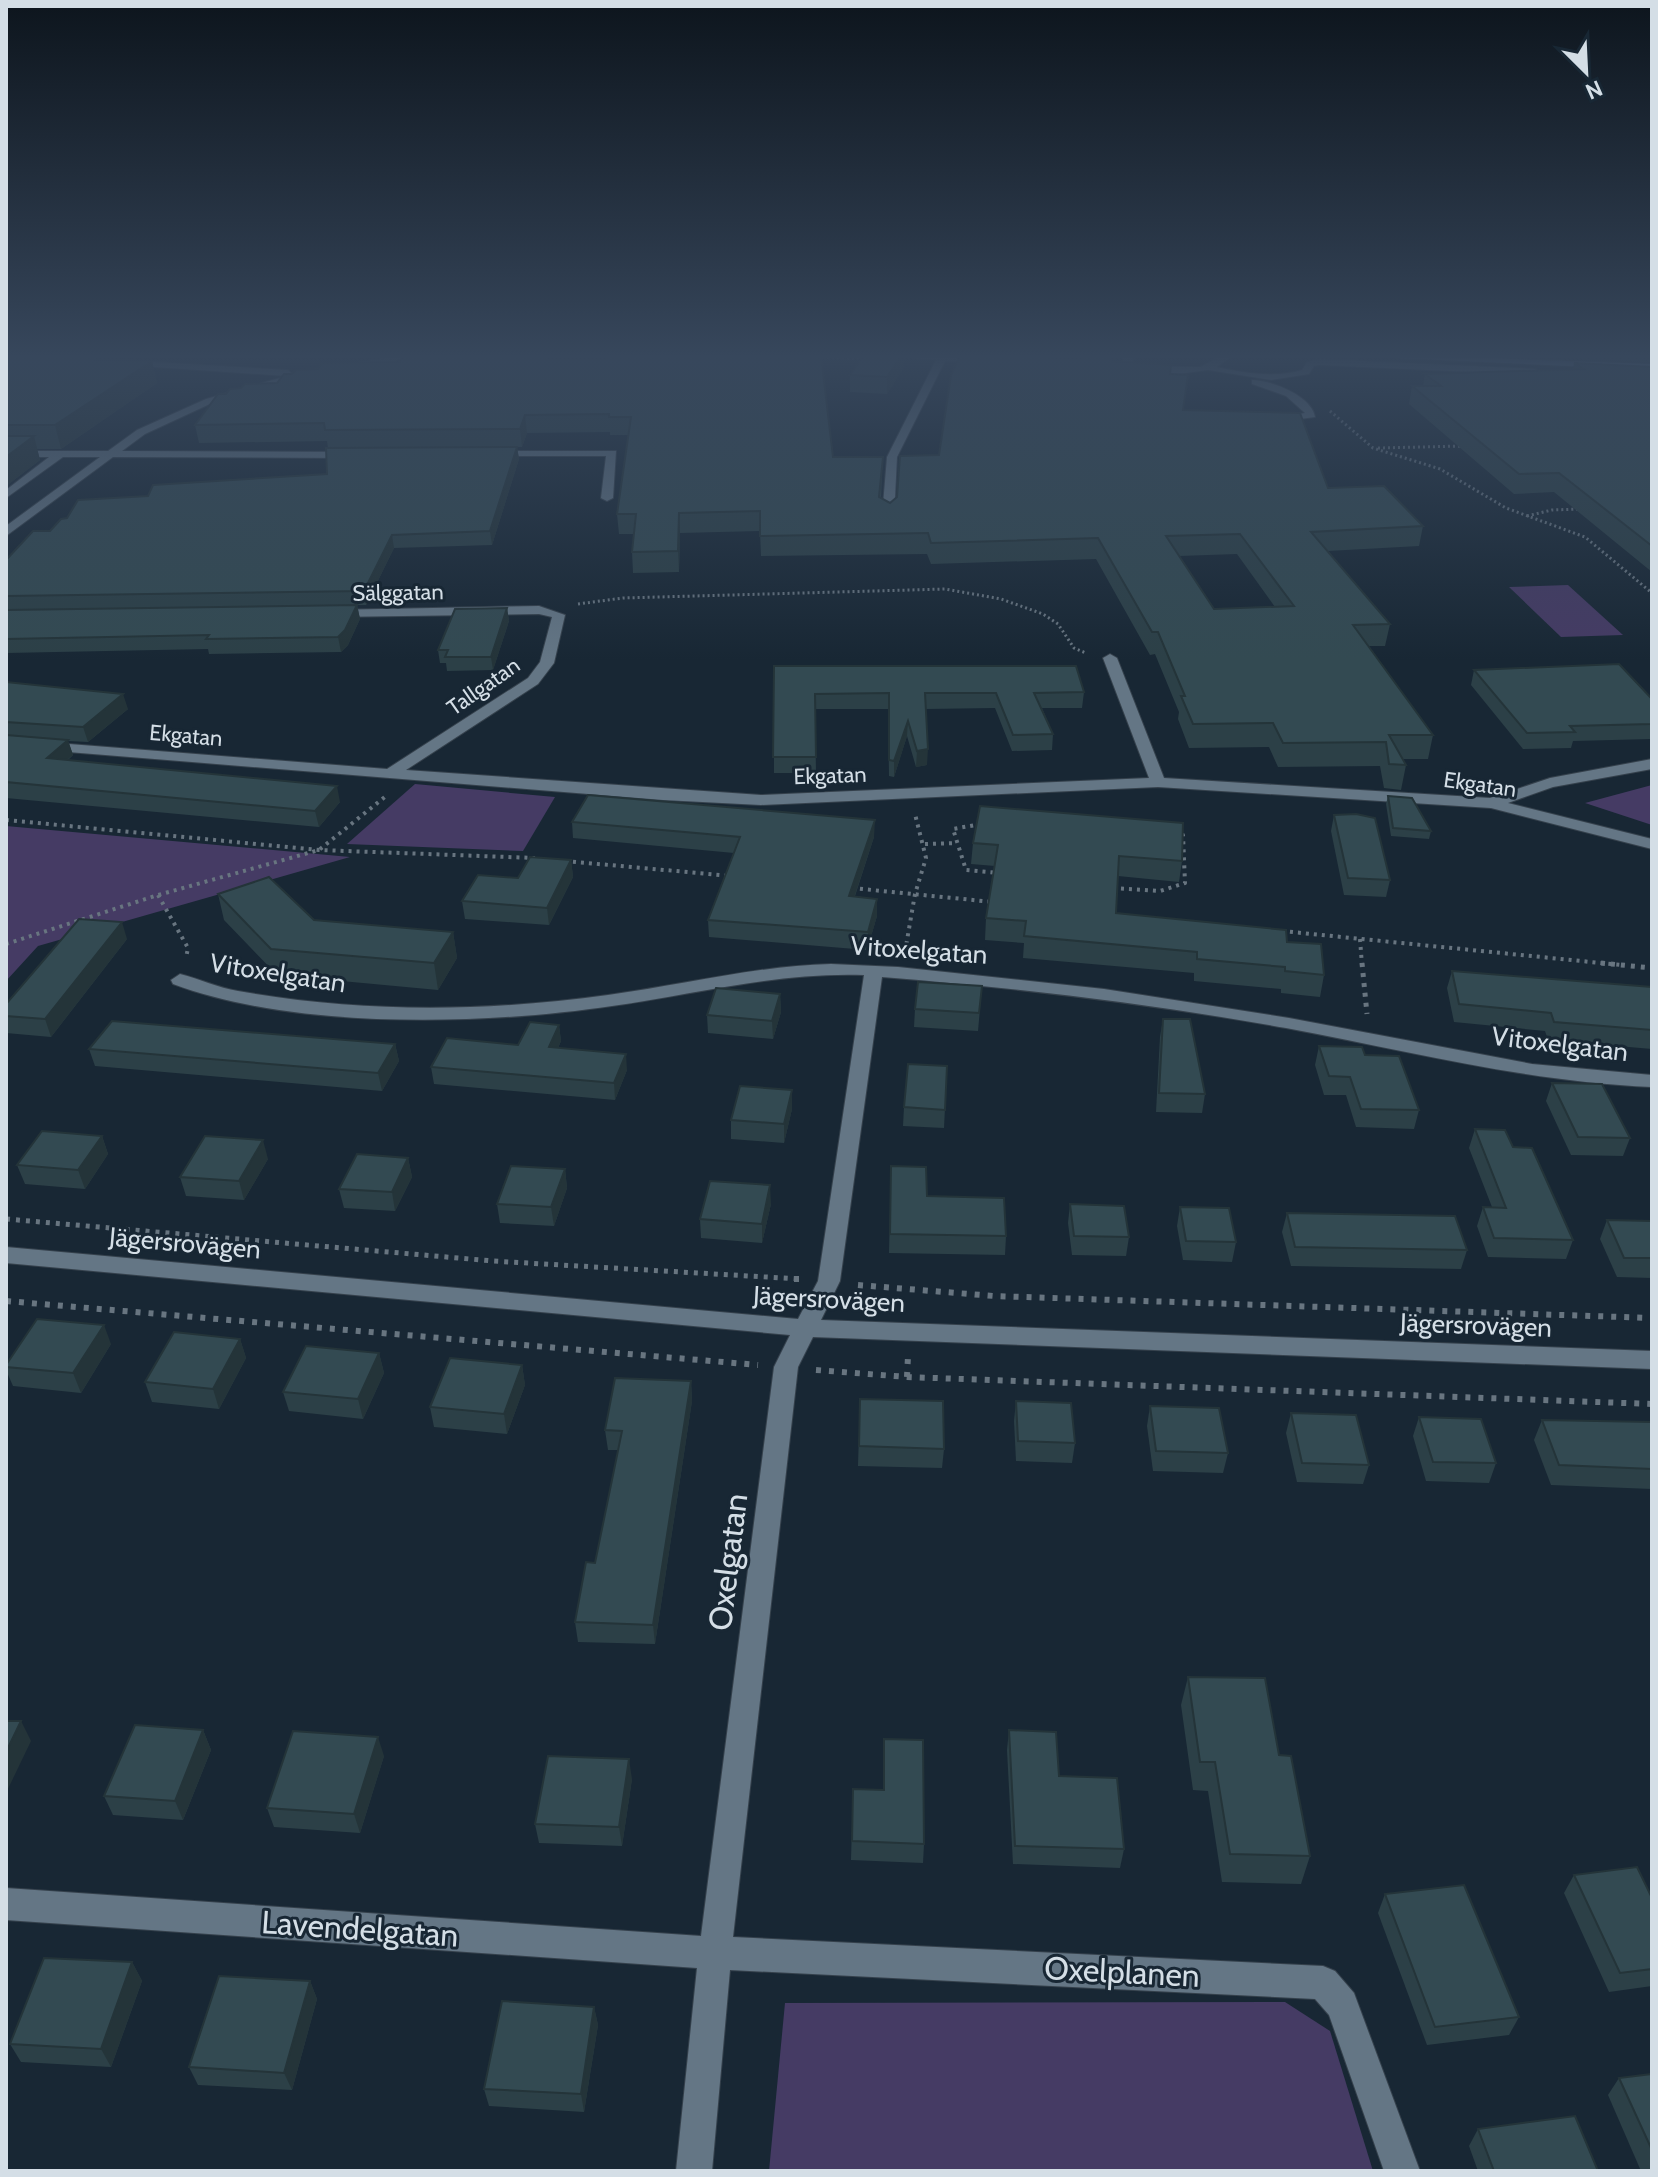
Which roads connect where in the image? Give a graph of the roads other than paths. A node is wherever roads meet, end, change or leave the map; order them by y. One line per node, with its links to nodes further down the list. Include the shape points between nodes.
1 (57, 457): 8 (street)
2 (96, 457): 3 (street)
3 (106, 457): 4 (street); 9 (street)
4 (159, 457)
5 (612, 457): 7 (street)
6 (892, 457): 10 (street)
7 (607, 498)
8 (11, 503): 9 (street)
9 (40, 506): 11 (street)
10 (888, 517)
11 (6, 532)
12 (551, 611): 13 (street, Sälggatan); 17 (street, Tallgatan, via 559,615 547,663 533,681)
13 (319, 613)
14 (1110, 658): 18 (street)
15 (6, 743): 17 (street, Ekgatan)
16 (1652, 764): 19 (street, via 1550,783)
17 (391, 773): 18 (street, Ekgatan, via 761,800)
18 (1158, 782): 19 (street, Ekgatan)
19 (1491, 803): 20 (street, Ekgatan)
20 (1652, 844)
21 (874, 972): 22 (street, Vitoxelgatan, via 761,974 610,1001 494,1013 365,1013 220,996); 23 (street, Vitoxelgatan, via 1116,996 1523,1069); 25 (street, Oxelgatan, via 829,1281)
22 (180, 980)
23 (1652, 1081)
24 (6, 1255): 25 (street, Jägersrovägen)
25 (807, 1328): 26 (street, Jägersrovägen); 28 (street, Oxelgatan, via 786,1367)
26 (1652, 1360)
27 (6, 1904): 28 (street, Lavendelgatan)
28 (715, 1953): 29 (street, Oxelgatan); 30 (street, Oxelplanen, via 1323,1983 1342,2005)
29 (694, 2171)
30 (1402, 2171)

